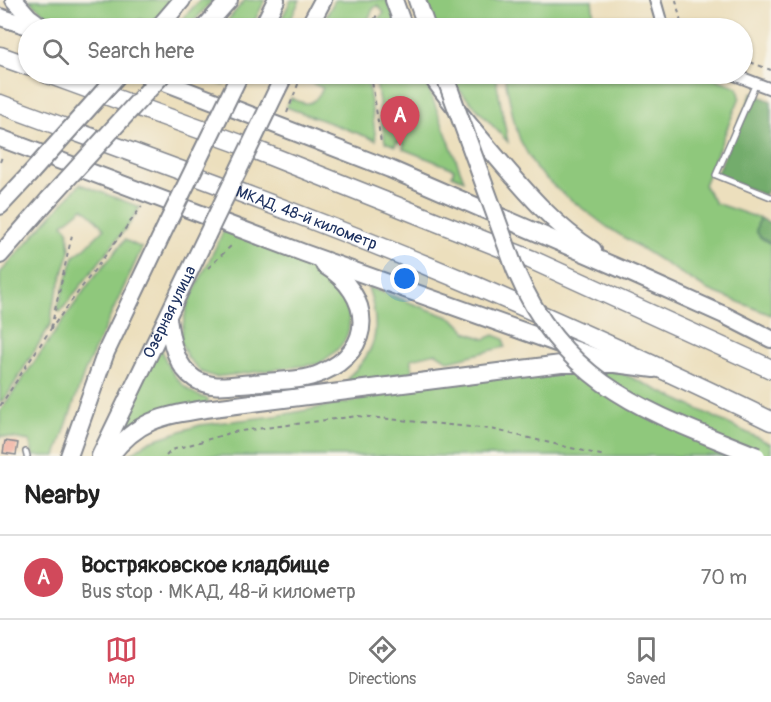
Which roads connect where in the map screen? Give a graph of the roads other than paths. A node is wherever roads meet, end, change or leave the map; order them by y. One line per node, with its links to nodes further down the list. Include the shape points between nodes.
1 (14, 0): 10 (main road)
2 (182, 0): 11 (main road)
3 (229, 0): 12 (main road)
4 (276, 0): 13 (main road)
5 (323, 0): 14 (main road)
6 (394, 0): 15 (main road)
7 (417, 0): 16 (main road)
8 (655, 0): 17 (street)
9 (0, 17): 18 (main road)
10 (30, 18)
11 (167, 18)
12 (213, 18)
13 (267, 18)
14 (313, 18)
15 (401, 18)
16 (423, 18)
17 (660, 18)
18 (18, 23)
19 (0, 56): 20 (highway)
20 (18, 62)
21 (753, 82): 22 (street)
22 (756, 83): 31 (street); 34 (lane, via 716,174)
23 (75, 84): 42 (highway, via 243,145 530,259)
24 (110, 84): 35 (main road, bridge)
25 (154, 84): 37 (main road, bridge)
26 (170, 84): 38 (main road, via 368,159)
27 (235, 84): 45 (main road, bridge, via 106,352)
28 (284, 84): 39 (main road, Озёрная улица, bridge, via 277,90)
29 (437, 84): 38 (main road, via 533,200 587,246)
30 (448, 84): 48 (main road, bridge, via 515,269 553,337 592,375 621,395 655,414)
31 (771, 89)
32 (0, 104): 43 (highway, МКАД, 48-й километр, via 476,286)
33 (2, 144): 36 (main road)
34 (771, 198)
35 (0, 206)
36 (304, 253): 39 (main road, via 346,282 362,317 360,337 337,366 318,375 288,380 210,385 194,379 179,361 171,343); 41 (main road)
37 (0, 255)
38 (635, 275): 40 (main road)
39 (168, 319): 46 (main road, Озёрная улица)
40 (771, 339)
41 (615, 364): 43 (main road); 47 (main road, via 561,364 172,414 150,420 123,439)
42 (771, 369)
43 (684, 378): 44 (highway, МКАД, 48-й километр)
44 (771, 421)
45 (69, 456)
46 (100, 456)
47 (110, 456)
48 (757, 456)

